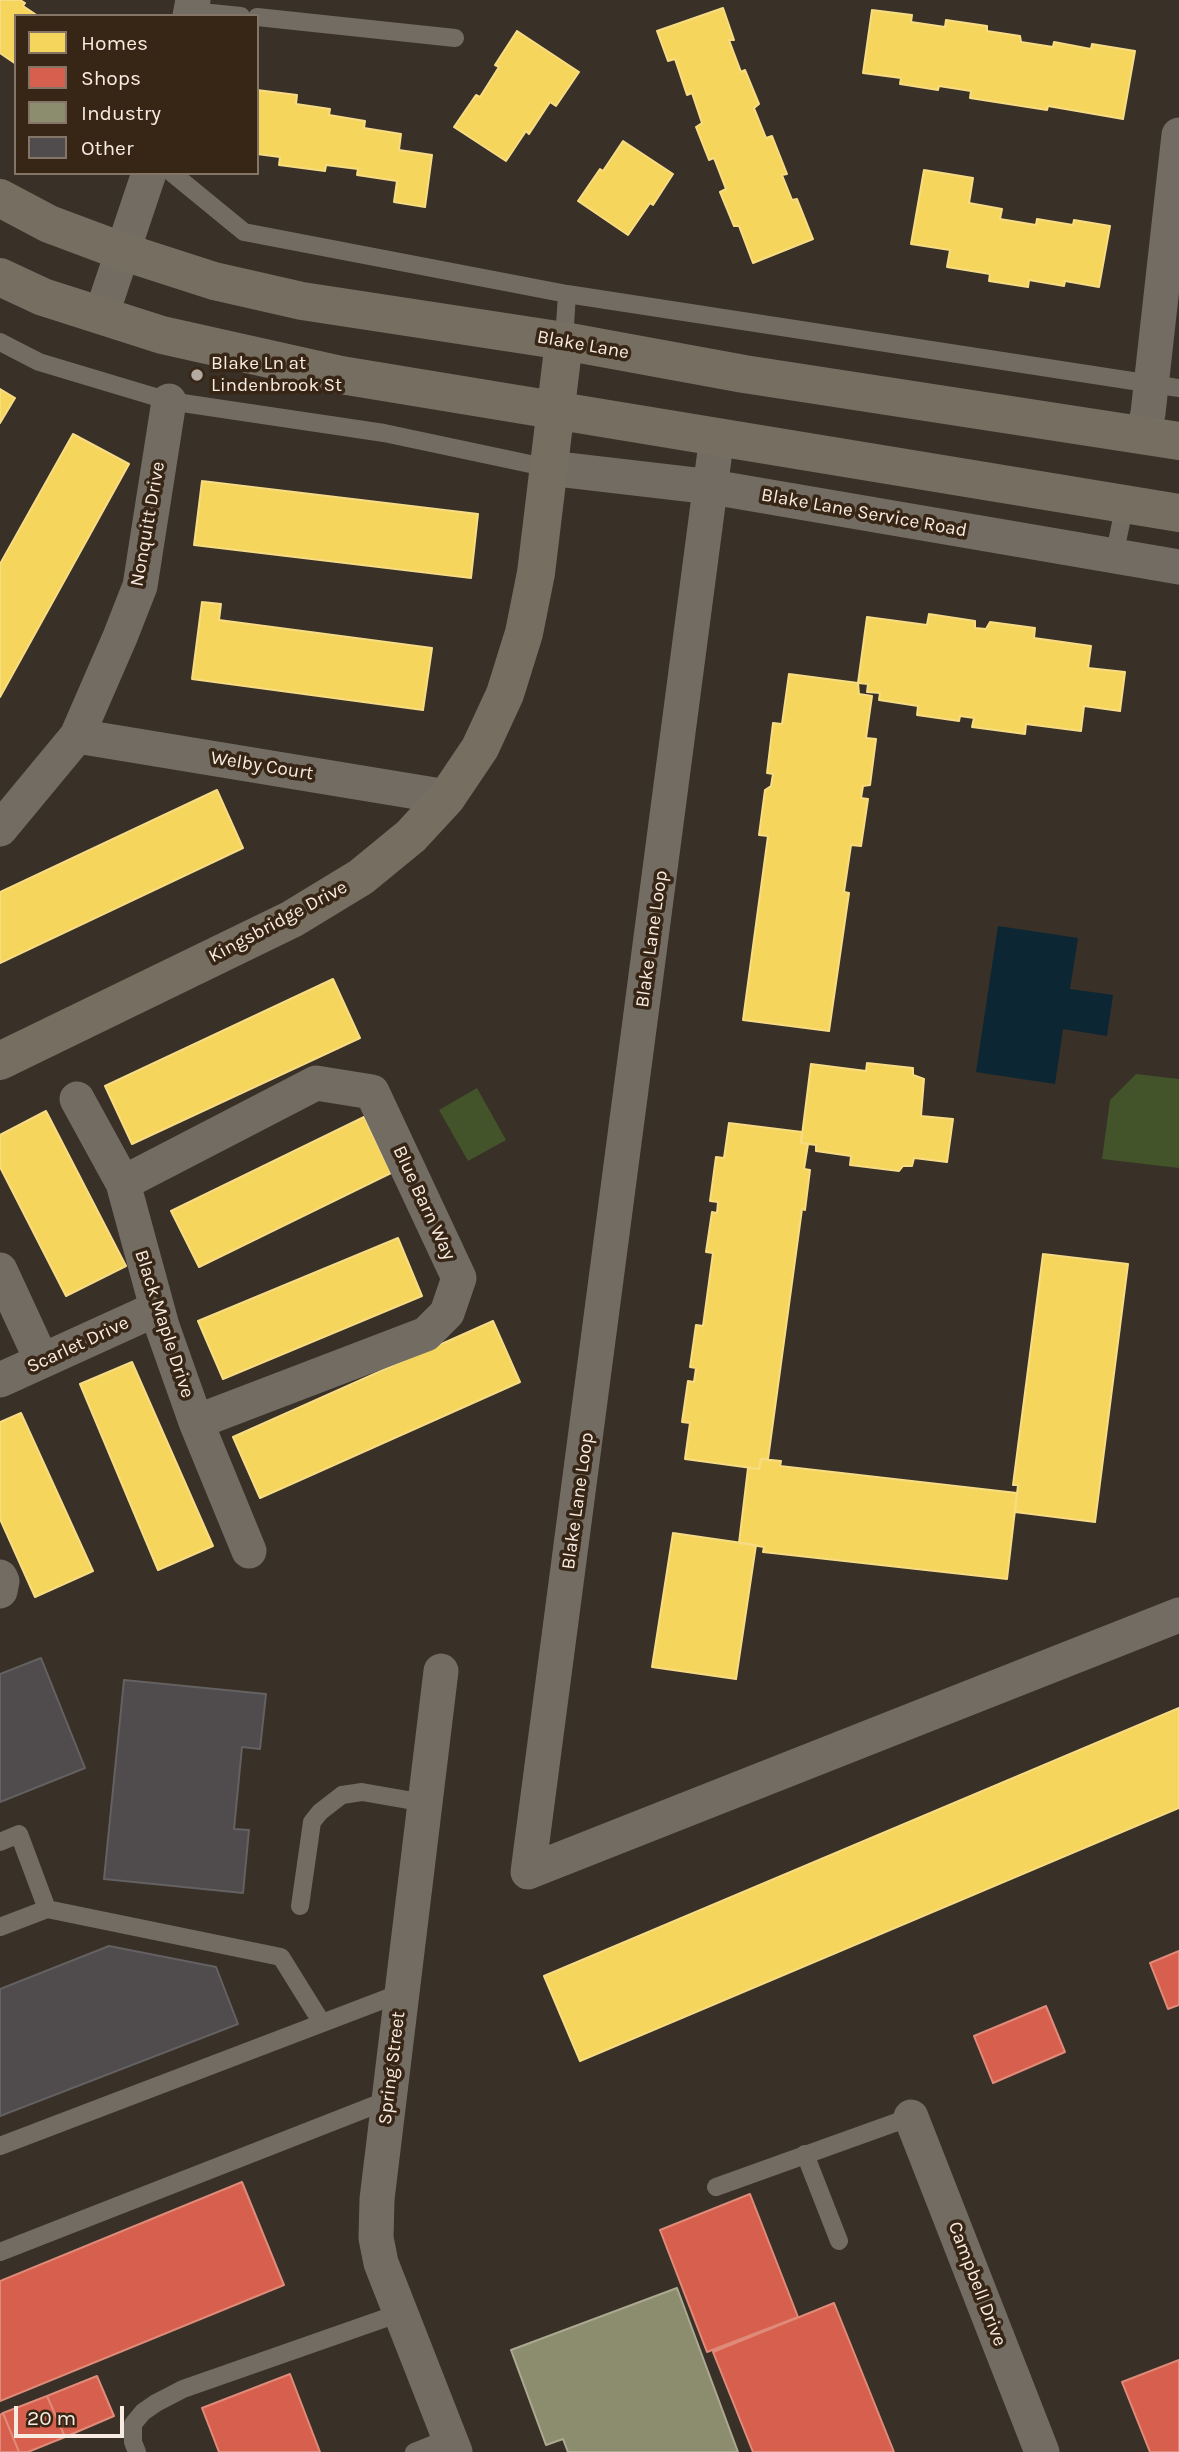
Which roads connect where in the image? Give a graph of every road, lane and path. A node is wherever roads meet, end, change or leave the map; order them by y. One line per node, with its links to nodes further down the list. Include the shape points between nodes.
1 (189, 7): 2 (lane)
2 (229, 14)
3 (259, 18): 4 (lane)
4 (456, 38)
5 (1179, 135): 15 (street)
6 (148, 175): 9 (street)
7 (174, 175): 11 (lane, via 244,232)
8 (0, 198): 9 (main road, Blake Lane, via 49,224)
9 (124, 252): 12 (street); 13 (main road, Blake Lane, via 214,281 302,301)
10 (0, 277): 12 (main road)
11 (567, 294): 13 (lane); 15 (lane)
12 (101, 316): 17 (main road, via 163,335 341,375)
13 (564, 341): 17 (main road, Kingsbridge Drive); 19 (main road, Blake Lane, via 744,374)
14 (0, 342): 16 (lane, via 39,362)
15 (1165, 386): 19 (street)
16 (169, 401): 20 (lane, via 384,433); 26 (street, Nonquitt Drive, via 140,586)
17 (556, 409): 18 (main road); 20 (main road, Kingsbridge Drive)
18 (718, 436): 21 (street, Blake Lane Loop); 22 (main road)
19 (1161, 438)
20 (549, 468): 21 (street, Blake Lane Service Road); 27 (main road, Kingsbridge Drive, via 524,633 505,694 480,748)
21 (712, 487): 24 (street, Blake Lane Service Road); 40 (street, Blake Lane Loop, via 528,1872)
22 (1125, 504): 23 (main road); 24 (lane)
23 (1179, 513)
24 (1114, 556): 25 (street, Blake Lane Service Road)
25 (1179, 567)
26 (77, 736): 27 (street, Welby Court); 28 (street, Nonquitt Drive)
27 (447, 797): 29 (main road, Kingsbridge Drive, via 411,836 361,877 292,919)
28 (0, 829)
29 (0, 1061)
30 (77, 1099): 31 (street, Black Maple Drive)
31 (123, 1183): 33 (street, Black Maple Drive); 36 (street, Blue Barn Way, via 316,1083 372,1092 459,1278 447,1313 425,1334)
32 (0, 1270): 34 (street)
33 (156, 1309): 34 (street, Scarlet Drive); 36 (street, Black Maple Drive)
34 (43, 1361): 35 (street, Scarlet Drive)
35 (0, 1380)
36 (196, 1422): 37 (street, Black Maple Drive)
37 (249, 1551)
38 (0, 1577): 39 (street)
39 (0, 1591)
40 (1179, 1615)
41 (441, 1671): 42 (street, Spring Street)
42 (425, 1803): 44 (lane, via 362,1792 342,1795 320,1812 312,1822); 47 (street, Spring Street)
43 (0, 1842): 45 (lane, via 19,1833)
44 (300, 1906)
45 (47, 1909): 46 (lane); 48 (lane, via 281,1957)
46 (0, 1927)
47 (401, 1993): 48 (lane); 49 (street, Spring Street)
48 (322, 2023): 51 (lane)
49 (388, 2100): 55 (lane); 56 (street, Spring Street, via 376,2238)
50 (911, 2117): 52 (lane); 60 (street, Campbell Drive)
51 (0, 2146)
52 (805, 2154): 53 (lane); 54 (lane)
53 (716, 2187)
54 (839, 2241)
55 (0, 2252)
56 (400, 2313): 57 (street, Spring Street); 58 (lane, via 183,2389 156,2403 133,2424)
57 (452, 2445): 59 (lane)
58 (137, 2452)
59 (414, 2452)
60 (1042, 2452)

